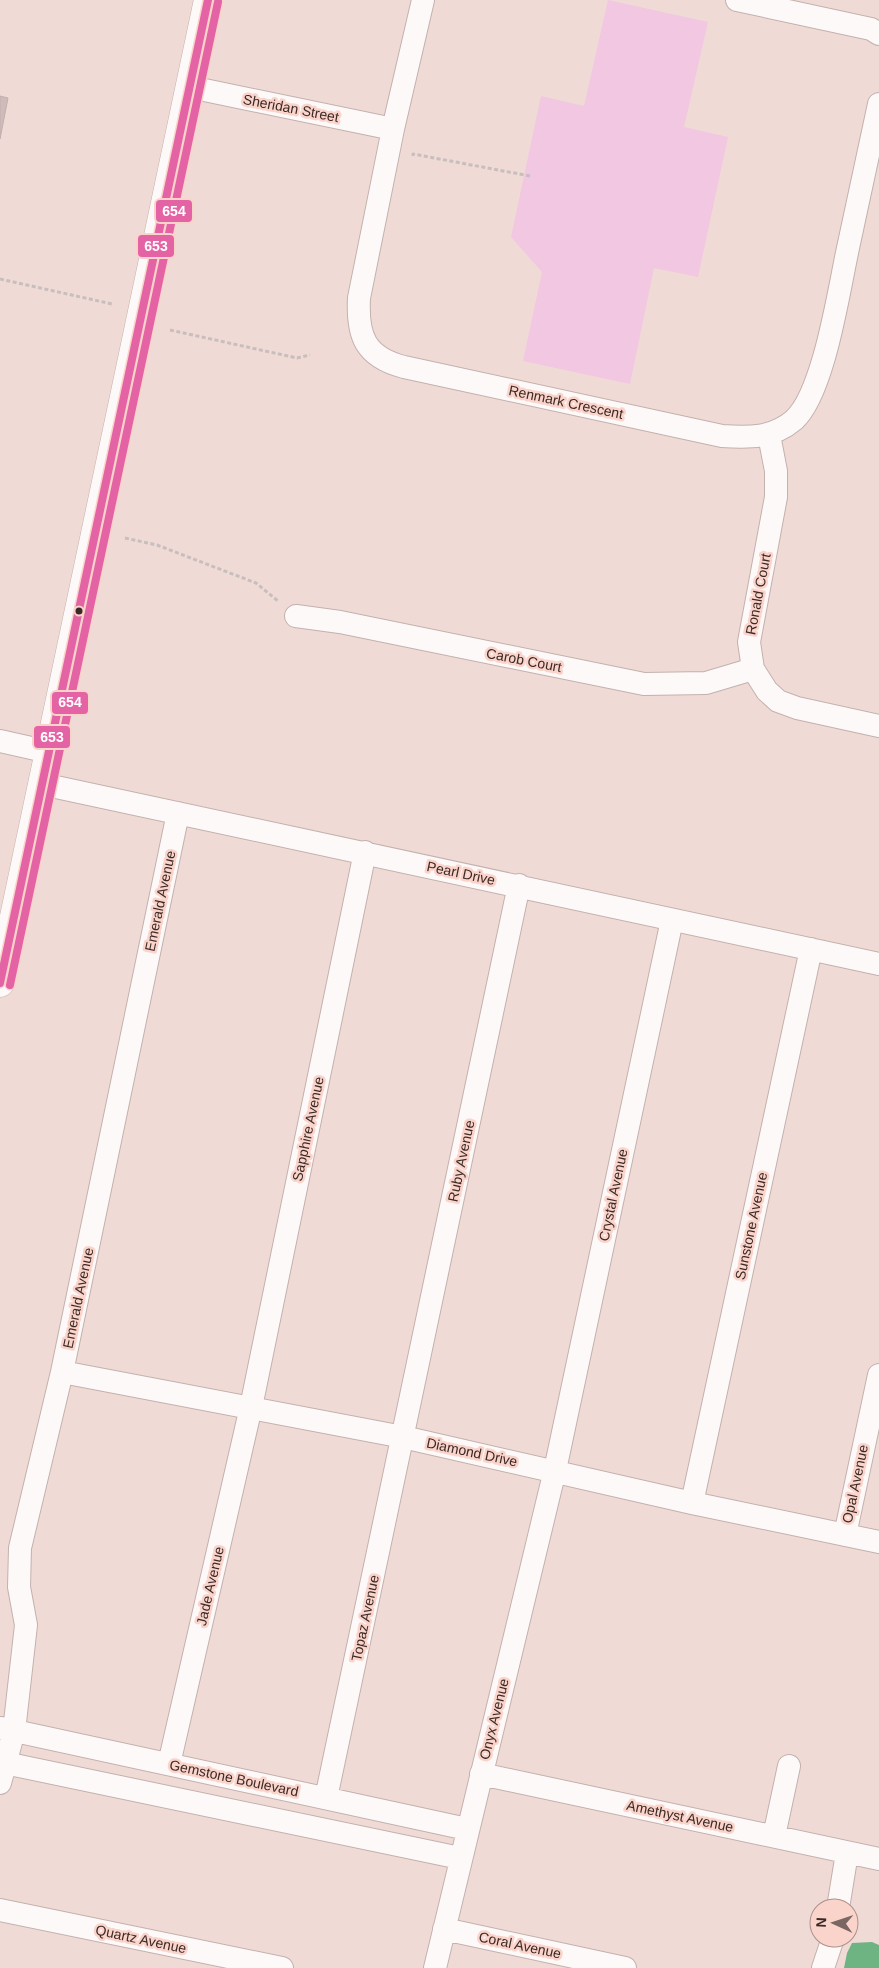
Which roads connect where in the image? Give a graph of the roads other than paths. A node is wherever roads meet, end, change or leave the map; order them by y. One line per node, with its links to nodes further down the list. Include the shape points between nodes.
1 (208, 0): 5 (main road)
2 (423, 0): 7 (street, Renmark Crescent)
3 (737, 0): 4 (street, via 871,28)
4 (879, 34)
5 (190, 88): 7 (street, Sheridan Street); 13 (main road)
6 (879, 104): 8 (street, Renmark Crescent, via 826,348 811,395 794,420)
7 (393, 129): 8 (street, Renmark Crescent, via 359,298 359,330 371,351 386,363 722,436 751,438)
8 (769, 434): 10 (street, Ronald Court, via 776,471 776,497 749,642)
9 (296, 616): 10 (street, Carob Court, via 340,622 644,684 706,683)
10 (752, 669): 11 (street, Ronald Court, via 778,701)
11 (879, 726)
12 (0, 741): 13 (street)
13 (49, 752): 14 (main road)
14 (42, 784): 15 (street, Pearl Drive); 21 (main road)
15 (178, 813): 16 (street, Pearl Drive); 22 (street, Emerald Avenue)
16 (366, 852): 17 (street, Pearl Drive); 24 (street, Sapphire Avenue)
17 (519, 885): 18 (street, Pearl Drive); 25 (street, Ruby Avenue)
18 (672, 920): 19 (street, Pearl Drive); 26 (street, Crystal Avenue)
19 (811, 949): 20 (street, Pearl Drive); 27 (street, Sunstone Avenue)
20 (879, 964)
21 (0, 983)
22 (62, 1372): 24 (street, Diamond Drive); 30 (street, Emerald Avenue, via 20,1548 19,1587 26,1624)
23 (879, 1375): 28 (street, Opal Avenue)
24 (251, 1407): 25 (street, Diamond Drive); 31 (street, Jade Avenue)
25 (403, 1437): 26 (street, Diamond Drive); 35 (street, Topaz Avenue)
26 (555, 1470): 27 (street, Diamond Drive); 34 (street, Onyx Avenue)
27 (692, 1503): 28 (street, Diamond Drive)
28 (845, 1534): 29 (street, Diamond Drive)
29 (879, 1542)
30 (7, 1729): 31 (street, Gemstone Boulevard); 33 (street, Emerald Avenue)
31 (169, 1764): 35 (street, Gemstone Boulevard)
32 (789, 1766): 37 (street)
33 (2, 1770): 39 (street)
34 (481, 1774): 36 (street, Onyx Avenue); 37 (street, Amethyst Avenue)
35 (326, 1798): 36 (street, Gemstone Boulevard)
36 (467, 1829): 39 (street, Onyx Avenue)
37 (774, 1836): 38 (street, Amethyst Avenue)
38 (847, 1853): 40 (street, Amethyst Avenue); 41 (street)
39 (460, 1858): 43 (street, Onyx Avenue)
40 (879, 1859)
41 (840, 1898)
42 (0, 1910): 45 (street, Quartz Avenue)
43 (444, 1928): 46 (street, Onyx Avenue); 47 (street, Coral Avenue)
44 (830, 1948): 48 (street)
45 (282, 1968)
46 (435, 1968)
47 (626, 1968)
48 (823, 1968)

